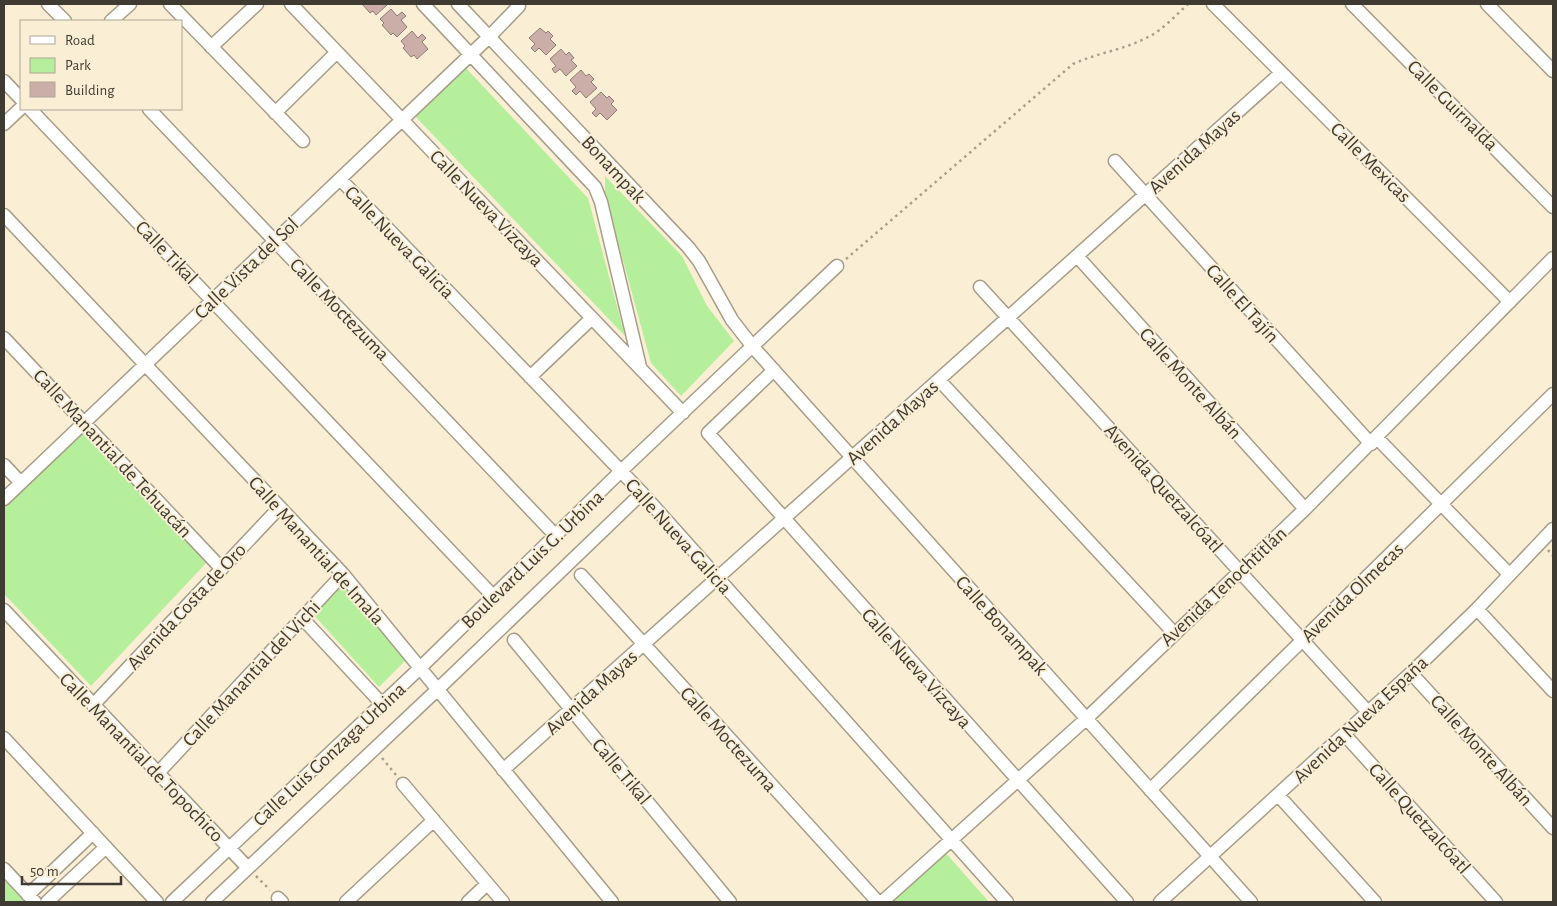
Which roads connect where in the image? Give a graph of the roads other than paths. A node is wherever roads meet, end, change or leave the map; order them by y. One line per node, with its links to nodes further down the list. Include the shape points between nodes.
1 (48, 4): 12 (street)
2 (130, 4): 13 (street)
3 (170, 4): 15 (street)
4 (257, 4): 15 (street)
5 (291, 4): 16 (street, Calle Nueva Vizcaya)
6 (422, 4): 17 (street, Bonampak)
7 (458, 4): 14 (street, Bonampak)
8 (1214, 4): 19 (street, Calle Mexicas)
9 (1352, 4): 32 (street, Calle Guirnalda)
10 (1487, 4): 18 (street)
11 (519, 6): 14 (street, Calle Vista del Sol)
12 (64, 20)
13 (112, 20)
14 (489, 37): 17 (street, Calle Vista del Sol); 44 (street, Bonampak, via 688,247 732,320)
15 (211, 47): 25 (street)
16 (337, 52): 25 (street); 26 (street, Calle Nueva Vizcaya)
17 (470, 54): 26 (street, Calle Vista del Sol); 46 (street, Bonampak, via 595,187)
18 (1553, 71)
19 (1281, 73): 31 (street, Avenida Mayas); 40 (street, Calle Mexicas)
20 (4, 81): 21 (street)
21 (20, 99)
22 (20, 109): 27 (street)
23 (31, 110): 39 (street, Calle Tikal)
24 (150, 110): 34 (street, Calle Moctezuma)
25 (275, 113): 28 (street)
26 (402, 120): 30 (street, Calle Vista del Sol); 41 (street, Calle Nueva Vizcaya)
27 (4, 124)
28 (303, 142)
29 (1115, 161): 31 (street, Calle El Tajín)
30 (340, 179): 34 (street, Calle Vista del Sol); 48 (street, Calle Nueva Galicia)
31 (1146, 195): 35 (street, Avenida Mayas); 53 (street, Calle El Tajín)
32 (1553, 207)
33 (4, 215): 45 (street, Calle Manantial de Imala)
34 (275, 241): 39 (street, Calle Vista del Sol); 65 (street, Calle Moctezuma)
35 (1077, 256): 42 (street, Avenida Mayas); 62 (street, Calle Monte Albán)
36 (1553, 258): 40 (street, Avenida Tenochtitlán)
37 (837, 266): 44 (street, Boulevard Luis G. Urbina)
38 (980, 287): 42 (street, Avenida Quetzalcóatl)
39 (212, 300): 45 (street, Calle Vista del Sol); 72 (street, Calle Tikal)
40 (1510, 302): 53 (street, Avenida Tenochtitlán)
41 (592, 318): 46 (street, Calle Nueva Vizcaya); 48 (street)
42 (1008, 318): 49 (street, Avenida Mayas); 67 (street, Avenida Quetzalcóatl)
43 (4, 338): 52 (street, Calle Manantial de Tehuacán)
44 (753, 347): 47 (street, Calle Bonampak); 51 (street, Boulevard Luis G. Urbina)
45 (145, 364): 52 (street, Calle Vista del Sol); 61 (street, Calle Manantial de Imala)
46 (640, 368): 51 (street, Calle Nueva Vizcaya)
47 (774, 370): 54 (street, Calle Bonampak); 63 (street, Calle Nueva Vizcaya, via 708,433)
48 (530, 377): 56 (street, Calle Nueva Galicia)
49 (939, 380): 54 (street, Avenida Mayas); 76 (street)
50 (1553, 394): 60 (street, Avenida Olmecas)
51 (683, 413): 56 (street, Boulevard Luis G. Urbina)
52 (84, 423): 57 (street, Calle Vista del Sol); 66 (street, Calle Manantial de Tehuacán)
53 (1374, 441): 60 (street, Calle El Tajín); 62 (street, Avenida Tenochtitlán)
54 (852, 457): 63 (street, Avenida Mayas); 88 (street, Calle Bonampak)
55 (4, 465): 57 (street)
56 (621, 471): 58 (street, Calle Nueva Galicia); 65 (street, Boulevard Luis G. Urbina)
57 (21, 483): 59 (street, Calle Vista del Sol)
58 (642, 493): 71 (street, Calle Nueva Galicia); 82 (street, Boulevard Luis G. Urbina)
59 (4, 499)
60 (1441, 504): 69 (street, Calle El Tajín); 78 (street, Avenida Olmecas)
61 (280, 507): 66 (street, Avenida Costa de Oro); 68 (street, Calle Manantial de Imala)
62 (1305, 509): 67 (street, Avenida Tenochtitlán)
63 (784, 518): 71 (street, Avenida Mayas); 93 (street, Calle Nueva Vizcaya)
64 (1553, 529): 69 (street, Avenida Nueva España)
65 (556, 536): 72 (street, Boulevard Luis G. Urbina)
66 (222, 568): 85 (street, Avenida Costa de Oro)
67 (1240, 571): 76 (street, Avenida Tenochtitlán); 78 (street, Avenida Quetzalcóatl)
68 (344, 574): 75 (street, Calle Manantial del Vichi); 80 (street, Calle Manantial de Imala)
69 (1509, 574): 73 (street, Avenida Nueva España)
70 (581, 575): 79 (street, Calle Moctezuma)
71 (717, 578): 79 (street, Avenida Mayas); 100 (street, Calle Nueva Galicia)
72 (493, 596): 80 (street, Boulevard Luis G. Urbina)
73 (1477, 608): 81 (street, Avenida Nueva España); 83 (street)
74 (4, 610): 85 (street, Calle Manantial de Topochico)
75 (302, 618): 84 (street); 92 (street, Calle Manantial del Vichi)
76 (1174, 633): 88 (street, Avenida Tenochtitlán)
77 (514, 640): 86 (street, Calle Tikal)
78 (1302, 640): 87 (street, Avenida Quetzalcóatl); 95 (street, Avenida Olmecas)
79 (643, 644): 86 (street, Avenida Mayas); 117 (street, Calle Moctezuma)
80 (420, 668): 82 (street, Calle Manantial de Imala); 84 (street, Calle Luis Gonzaga Urbina)
81 (1411, 673): 87 (street, Avenida Nueva España); 98 (street, Calle Monte Albán)
82 (438, 689): 91 (street, Calle Manantial de Imala); 104 (street, Calle Luis Gonzaga Urbina)
83 (1553, 691)
84 (382, 704): 102 (street, Calle Luis Gonzaga Urbina)
85 (93, 705): 92 (street, Calle Manantial de Topochico)
86 (571, 709): 91 (street, Avenida Mayas); 116 (street, Calle Tikal)
87 (1368, 712): 89 (street, Avenida Nueva España)
88 (1086, 719): 93 (street, Avenida Tenochtitlán); 95 (street, Calle Bonampak)
89 (1344, 734): 96 (street, Avenida Nueva España); 123 (street, Calle Quetzalcóatl)
90 (4, 738): 99 (street)
91 (503, 770): 115 (street, Calle Manantial de Imala)
92 (158, 772): 102 (street, Calle Manantial de Topochico)
93 (1018, 781): 100 (street, Avenida Tenochtitlán); 119 (street, Calle Nueva Vizcaya)
94 (403, 784): 97 (street)
95 (1150, 790): 103 (street, Calle Bonampak)
96 (1278, 795): 103 (street, Avenida Nueva España); 122 (street)
97 (434, 820): 106 (street); 112 (street)
98 (1553, 828)
99 (93, 834): 101 (street); 107 (street)
100 (951, 840): 117 (street, Avenida Tenochtitlán); 118 (street, Calle Nueva Galicia)
101 (106, 847): 108 (street); 109 (street)
102 (230, 848): 104 (street, Calle Manantial de Topochico); 110 (street, Calle Luis Gonzaga Urbina)
103 (1210, 857): 120 (street, Avenida Nueva España); 121 (street, Calle Bonampak)
104 (248, 868): 111 (street, Calle Luis Gonzaga Urbina)
105 (4, 869): 107 (street)
106 (488, 884): 113 (street); 114 (street)
107 (32, 899)
108 (47, 902)
109 (157, 902)
110 (172, 902)
111 (212, 902)
112 (346, 902)
113 (468, 902)
114 (503, 902)
115 (612, 902)
116 (730, 902)
117 (880, 902)
118 (1007, 902)
119 (1126, 902)
120 (1160, 902)
121 (1251, 902)
122 (1374, 902)
123 (1496, 902)

